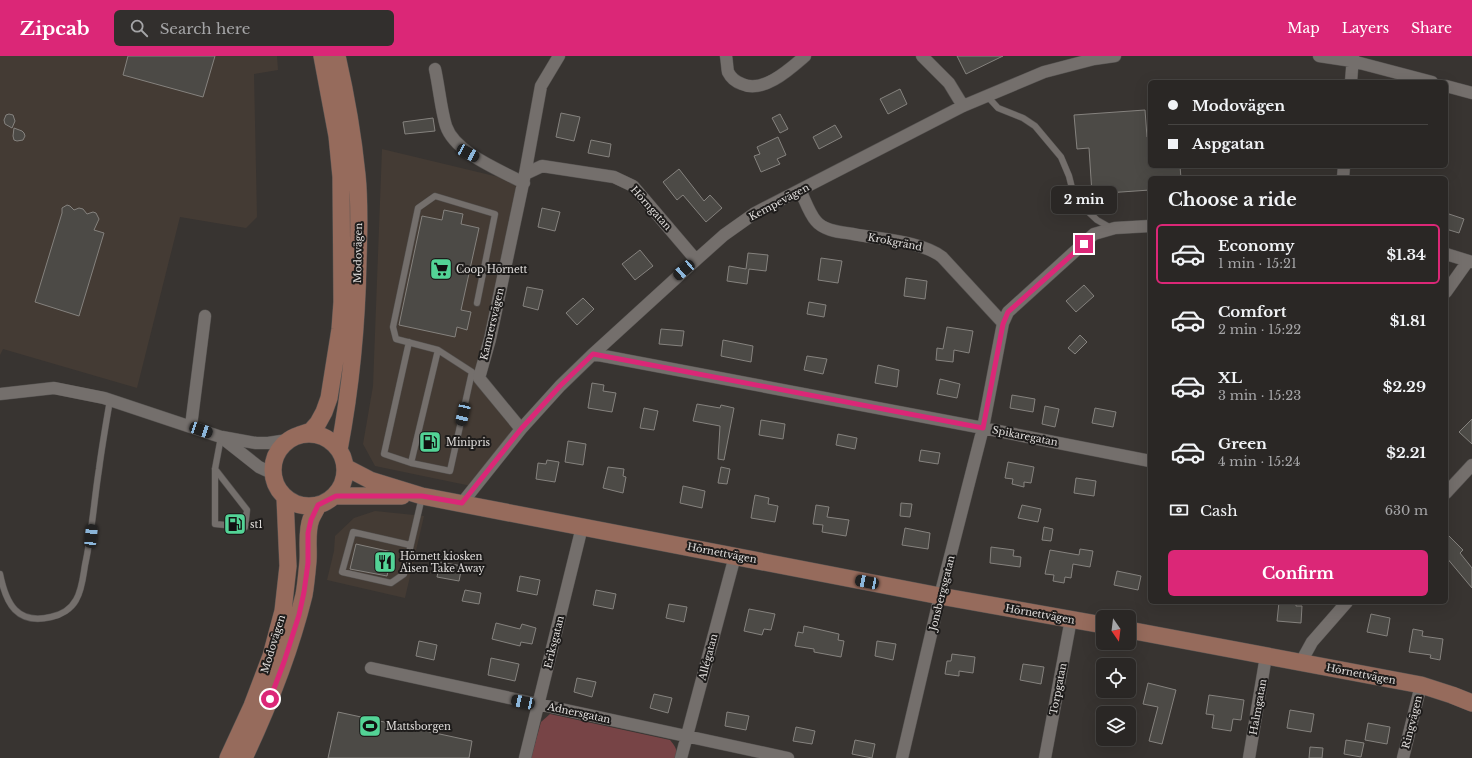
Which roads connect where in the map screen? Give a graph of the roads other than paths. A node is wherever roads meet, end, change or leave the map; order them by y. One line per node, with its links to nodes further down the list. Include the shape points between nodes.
1 (322, 56): 38 (main road, Modovägen, via 337,136 341,177 342,302 329,398 318,423 311,430)
2 (337, 56): 39 (main road, Modovägen, via 352,133 359,223 358,305 349,395)
3 (559, 56): 17 (street, Kamrersvägen, via 541,86)
4 (726, 56): 5 (street, via 728,72 735,81 746,86 770,82)
5 (805, 56)
6 (922, 56): 16 (street, via 949,83)
7 (1115, 56): 15 (street, Kempevägen, via 1044,72)
8 (1319, 56): 9 (street)
9 (1353, 58): 11 (street); 12 (street)
10 (435, 69): 17 (street, via 446,127 455,142 468,153)
11 (1350, 80)
12 (1425, 80)
13 (1448, 87): 14 (street)
14 (1472, 93)
15 (987, 96): 16 (street, Kempevägen); 20 (lane, via 998,108 1035,126 1061,157 1073,192 1082,206 1097,220)
16 (963, 106): 18 (street, Kempevägen)
17 (524, 179): 22 (street, Hörngatan, via 542,166 614,177 633,186); 31 (street, Kamrersvägen, via 490,339)
18 (800, 190): 22 (street, Kempevägen, via 755,213 724,235); 27 (street, Krokgränd, via 816,221 824,227 934,251)
19 (1148, 226): 20 (street)
20 (1112, 228): 27 (street, via 1094,234 1008,312)
21 (1448, 255): 23 (street)
22 (696, 260): 30 (street, Kempevägen)
23 (1470, 262): 24 (street)
24 (1448, 290)
25 (477, 303): 28 (lane, via 495,214 435,196 418,208 393,327 396,339)
26 (205, 316): 34 (street)
27 (1003, 324): 35 (street, Jonsbergsgatan)
28 (409, 342): 29 (lane); 41 (lane, via 384,454)
29 (438, 350): 31 (lane); 41 (lane)
30 (593, 354): 35 (street, Spikaregatan); 36 (street, Kempevägen)
31 (476, 375): 36 (street); 41 (lane, via 450,471)
32 (0, 394): 33 (street, via 54,388)
33 (110, 400): 34 (street); 55 (lane, via 91,536 80,590 75,601 68,610 56,616 30,619 12,608 5,595)
34 (191, 426): 37 (street)
35 (983, 428): 40 (street, Spikaregatan); 56 (street, Jonsbergsgatan)
36 (521, 429): 50 (street, Kempevägen)
37 (221, 437): 38 (street, via 256,443); 44 (lane); 45 (street, via 259,467)
38 (293, 438): 39 (main road, via 310,434 321,436); 45 (main road, via 279,449 273,460)
39 (339, 450): 43 (main road)
40 (1148, 461)
41 (411, 463)
42 (1472, 465): 46 (street)
43 (345, 467): 47 (main road, via 342,485); 48 (main road, Hörnettvägen, via 370,480)
44 (215, 469): 44 (lane, via 215,524 245,527 247,510)
45 (272, 473): 49 (main road, via 276,487)
46 (1448, 491)
47 (336, 496): 48 (main road); 51 (main road)
48 (422, 496): 50 (main road, Hörnettvägen); 53 (lane)
49 (285, 498): 51 (main road, via 301,506); 68 (main road, Modovägen, via 288,566 278,634 252,706)
50 (462, 503): 52 (main road, Hörnettvägen)
51 (318, 505): 69 (main road, Modovägen, via 308,533 308,563 299,615 266,712)
52 (582, 527): 54 (main road, Hörnettvägen); 66 (street, Eriksgatan)
53 (410, 545): 53 (lane, via 404,574 391,583 342,572 353,532)
54 (735, 556): 56 (main road, Hörnettvägen); 67 (street, Allégatan)
55 (0, 574)
56 (940, 596): 58 (main road, Hörnettvägen); 73 (street, Jonsbergsgatan)
57 (1345, 604): 62 (street, via 1312,642)
58 (1071, 619): 59 (main road, Hörnettvägen); 74 (street, Torpgatan)
59 (1096, 624)
60 (1136, 631): 61 (main road, Hörnettvägen)
61 (1266, 656): 62 (main road, Hörnettvägen); 75 (street, Halmgatan)
62 (1301, 662): 64 (main road, Hörnettvägen)
63 (371, 668): 66 (street, Adnersgatan)
64 (1421, 685): 65 (main road, Hörnettvägen); 76 (street, Ringvägen)
65 (1471, 700)
66 (538, 705): 67 (street, Adnersgatan); 70 (street, Eriksgatan)
67 (687, 736): 71 (street, Allégatan); 72 (street, Adnersgatan)
68 (228, 758)
69 (244, 758)
70 (525, 758)
71 (681, 758)
72 (788, 758)
73 (902, 758)
74 (1045, 758)
75 (1249, 758)
76 (1403, 758)

